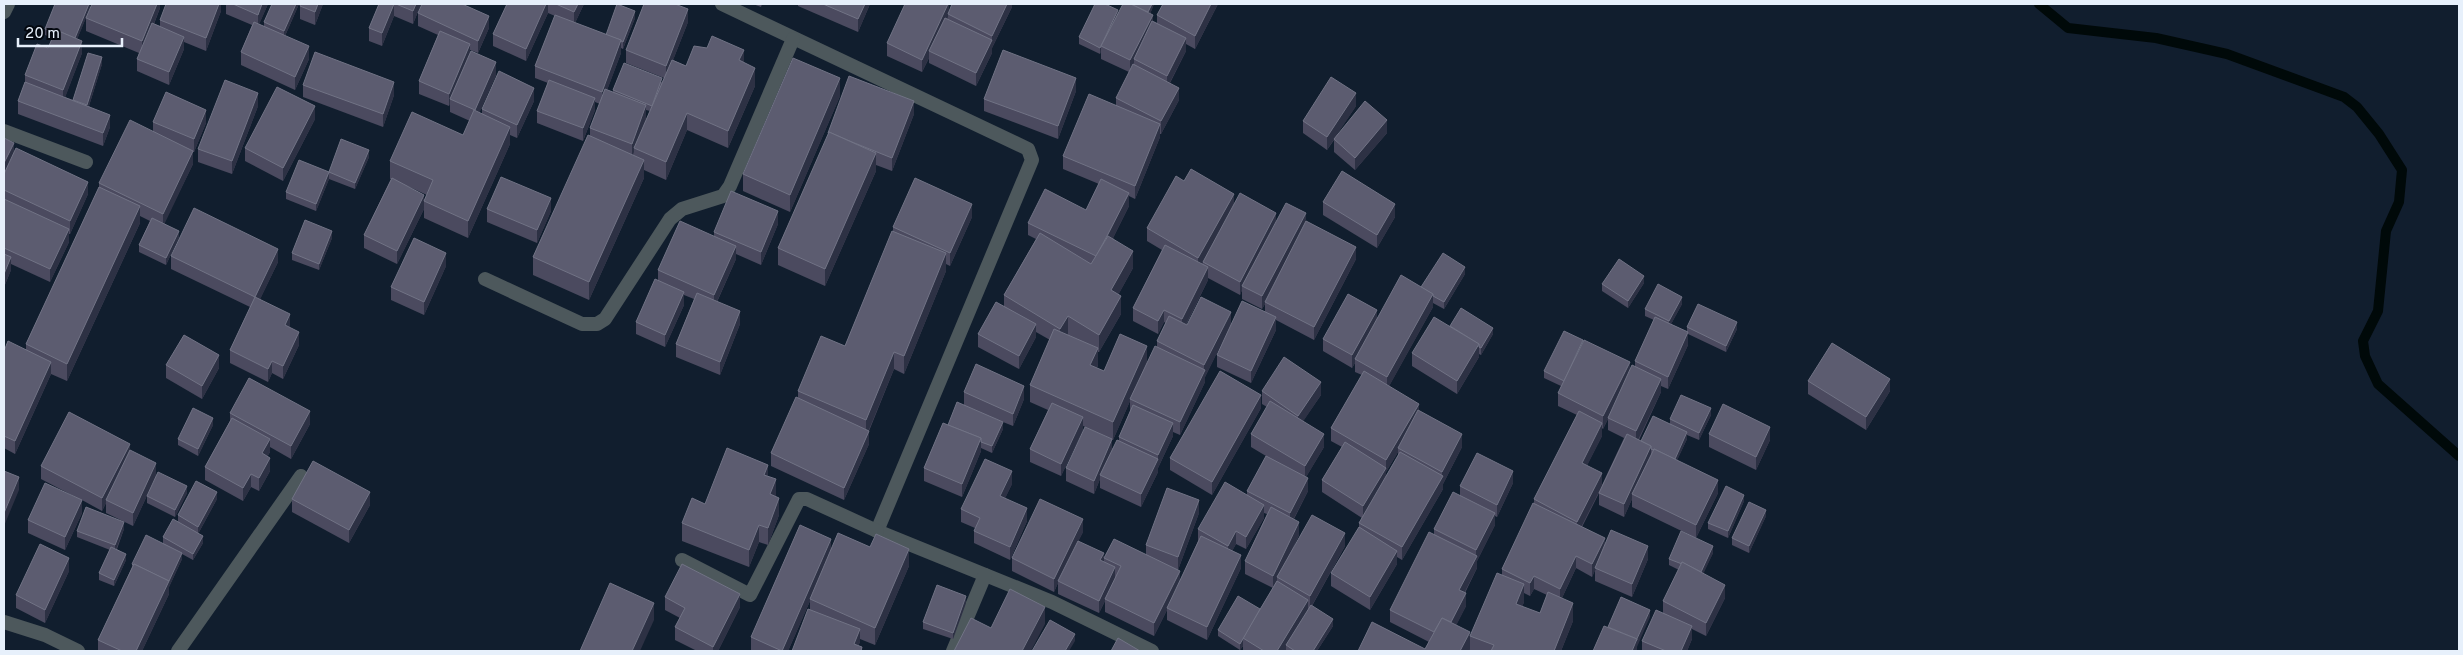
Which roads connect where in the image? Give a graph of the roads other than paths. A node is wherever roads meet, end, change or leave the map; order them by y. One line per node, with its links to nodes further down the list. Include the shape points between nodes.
1 (8, 4): 3 (street)
2 (722, 4): 4 (street)
3 (4, 12)
4 (793, 38): 7 (street, via 730,186 723,196 682,210 670,219 605,319 596,324 582,324); 9 (street, via 1028,149 1031,154 1032,160)
5 (4, 131): 6 (street)
6 (86, 162)
7 (485, 279)
8 (301, 476): 14 (street)
9 (877, 531): 10 (street, via 807,499 799,499 750,595); 11 (street)
10 (682, 560)
11 (985, 576): 15 (street); 16 (street, via 1052,602)
12 (4, 622): 13 (street, via 45,635)
13 (78, 651)
14 (178, 651)
15 (953, 651)
16 (1152, 651)

